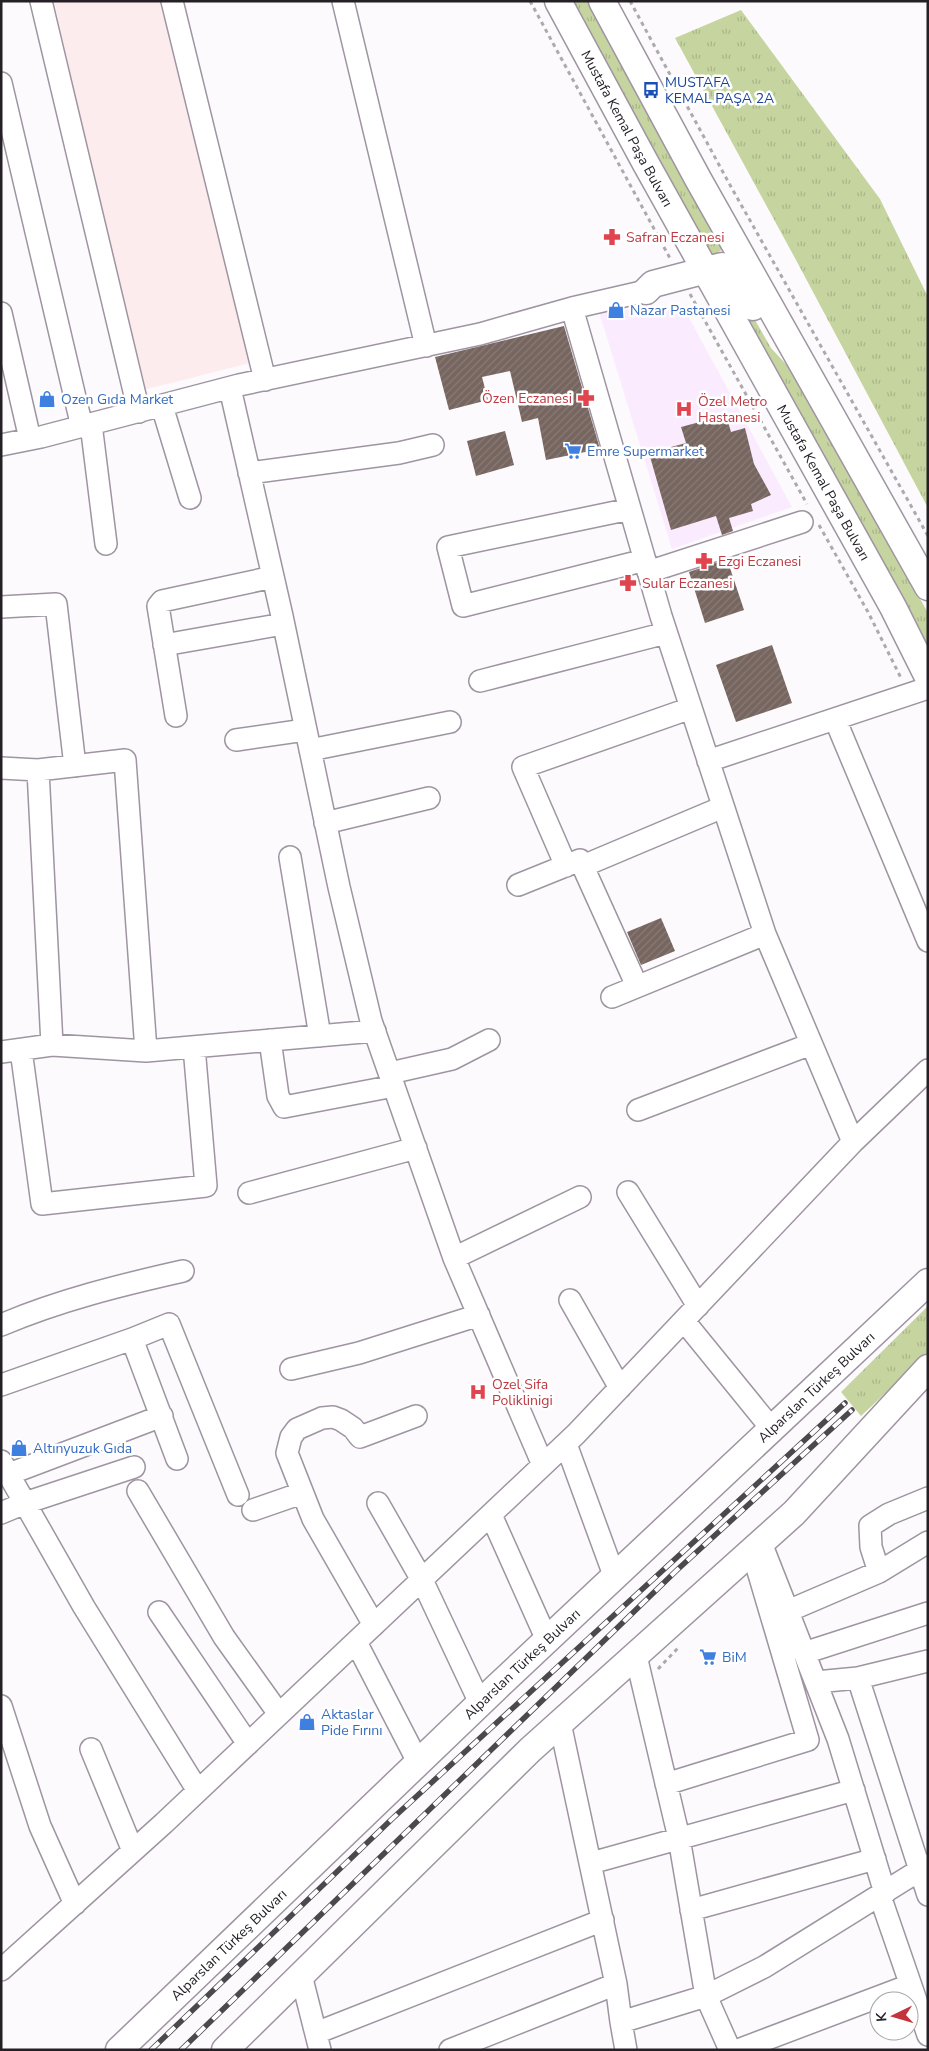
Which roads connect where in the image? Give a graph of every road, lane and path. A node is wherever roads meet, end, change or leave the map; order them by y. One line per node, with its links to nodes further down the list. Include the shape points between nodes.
1 (41, 1): 19 (street)
2 (172, 1): 16 (street)
3 (343, 1): 14 (street)
4 (530, 1): 10 (path)
5 (558, 1): 10 (main road, Mustafa Kemal Paşa Bulvarı, via 687,238)
6 (602, 1): 9 (main road)
7 (630, 1): 28 (path)
8 (1, 83): 20 (street)
9 (709, 197): 10 (main road, via 706,208 726,241 729,259); 15 (main road)
10 (694, 278): 11 (main road, via 653,284); 15 (main road, via 739,284 778,351); 27 (path); 38 (main road, Mustafa Kemal Paşa Bulvarı, via 723,303 894,607)
11 (646, 291): 12 (street)
12 (572, 308): 14 (street); 26 (street)
13 (1, 313): 21 (street)
14 (426, 346): 16 (street)
15 (805, 368): 32 (main road)
16 (265, 380): 17 (street)
17 (230, 388): 18 (street); 24 (street)
18 (162, 406): 19 (street); 25 (street)
19 (139, 412): 20 (street)
20 (86, 426): 21 (street); 29 (street)
21 (30, 440): 22 (street)
22 (1, 445)
23 (433, 445): 24 (street, via 399,453)
24 (249, 474): 31 (street)
25 (190, 498)
26 (630, 510): 30 (street); 30 (street, via 448,547 463,606)
27 (809, 517): 30 (street); 38 (path, via 868,612)
28 (928, 536)
29 (106, 544)
30 (646, 566): 35 (street)
31 (272, 577): 34 (street); 36 (street, via 162,601 158,606)
32 (928, 587)
33 (1, 607): 46 (street, via 56,604)
34 (283, 624): 36 (street); 44 (street)
35 (666, 633): 37 (street); 39 (street)
36 (164, 645): 40 (street)
37 (480, 680)
38 (922, 687): 41 (street)
39 (691, 708): 45 (street); 53 (street, via 523,767)
40 (176, 716)
41 (835, 719): 45 (street); 56 (street)
42 (450, 722): 44 (street)
43 (236, 740): 44 (street)
44 (307, 740): 51 (street)
45 (708, 761): 50 (street)
46 (75, 766): 48 (street); 67 (street, via 125,760)
47 (1, 768): 48 (street)
48 (38, 770): 64 (street)
49 (428, 798): 51 (street)
50 (723, 807): 53 (street); 55 (street)
51 (325, 823): 59 (street)
52 (290, 858): 60 (street)
53 (574, 866): 54 (street); 57 (street)
54 (518, 885)
55 (765, 934): 57 (street); 63 (street)
56 (928, 941)
57 (637, 986): 58 (street)
58 (612, 997)
59 (375, 1031): 60 (street); 69 (street)
60 (320, 1036): 61 (street)
61 (270, 1040): 65 (street); 69 (street, via 278,1096 284,1106)
62 (489, 1040): 69 (street, via 452,1059)
63 (811, 1044): 70 (street); 71 (street)
64 (52, 1045): 66 (street); 67 (street)
65 (194, 1047): 66 (street, via 206,1186 42,1204); 67 (street)
66 (11, 1051)
67 (146, 1051)
68 (928, 1070): 71 (street)
69 (392, 1080): 72 (street)
70 (638, 1110)
71 (853, 1142): 80 (street)
72 (416, 1148): 74 (street); 76 (street)
73 (628, 1192): 80 (street)
74 (249, 1193)
75 (580, 1197): 76 (street)
76 (454, 1258): 81 (street)
77 (183, 1271): 82 (street, via 121,1284)
78 (928, 1282): 90 (main road, Alparslan Türkeş Bulvarı)
79 (570, 1300): 87 (street)
80 (691, 1314): 87 (street); 90 (street)
81 (479, 1316): 85 (street, via 359,1353); 93 (street)
82 (1, 1325)
83 (132, 1339): 86 (street); 88 (street); 98 (street, via 169,1324)
84 (928, 1368): 106 (main road, via 794,1513)
85 (291, 1369)
86 (1, 1385)
87 (620, 1388): 91 (street)
88 (162, 1416): 92 (street); 94 (street)
89 (416, 1416): 97 (street, via 360,1437 353,1428 333,1417 322,1418 297,1429 291,1437 287,1454)
90 (770, 1428): 108 (main road, Alparslan Türkeş Bulvarı)
91 (566, 1444): 93 (street); 108 (street)
92 (177, 1459)
93 (543, 1465): 104 (street)
94 (5, 1467): 100 (street)
95 (134, 1467): 100 (street)
96 (138, 1491): 123 (street, via 224,1637)
97 (302, 1492): 102 (street); 113 (street, via 313,1519)
98 (238, 1495)
99 (928, 1498): 107 (street, via 889,1514 870,1526)
100 (25, 1503): 103 (street); 130 (street, via 84,1607)
101 (378, 1503): 109 (street)
102 (253, 1510)
103 (1, 1513)
104 (491, 1515): 109 (street); 114 (street)
105 (928, 1542): 107 (street)
106 (756, 1546): 110 (street); 117 (main road); 128 (street, via 808,1740)
107 (879, 1572): 110 (street)
108 (615, 1578): 114 (main road, Alparslan Türkeş Bulvarı)
109 (422, 1580): 113 (street); 121 (street)
110 (788, 1611): 116 (street)
111 (159, 1612): 125 (street)
112 (928, 1613): 116 (street)
113 (374, 1625): 115 (street)
114 (547, 1640): 121 (main road, Alparslan Türkeş Bulvarı)
115 (356, 1642): 123 (street); 127 (street)
116 (804, 1653): 120 (street)
117 (636, 1656): 124 (main road); 128 (street)
118 (928, 1661): 119 (street)
119 (858, 1678): 120 (street); 135 (street)
120 (816, 1682): 129 (street)
121 (480, 1704): 127 (main road, Alparslan Türkeş Bulvarı)
122 (1, 1706): 138 (street, via 40,1826)
123 (279, 1714): 125 (street)
124 (560, 1723): 134 (street); 142 (main road)
125 (248, 1744): 130 (street)
126 (91, 1749): 132 (street)
127 (418, 1762): 149 (main road, Alparslan Türkeş Bulvarı)
128 (666, 1784): 131 (street)
129 (854, 1790): 131 (street); 133 (street)
130 (198, 1791): 132 (street)
131 (679, 1838): 134 (street); 139 (street)
132 (133, 1851): 138 (street)
133 (875, 1859): 136 (street); 139 (street)
134 (591, 1863): 140 (street)
135 (924, 1867): 136 (street); 137 (street)
136 (882, 1894): 144 (street); 145 (street, via 764,1967)
137 (928, 1895)
138 (74, 1904): 141 (street)
139 (692, 1910): 145 (street)
140 (603, 1920): 143 (street); 148 (street)
141 (1, 1970)
142 (301, 1975): 148 (street); 150 (main road)
143 (616, 1984): 146 (street); 151 (street)
144 (910, 1985): 147 (street); 154 (street)
145 (706, 1996): 146 (street); 153 (street)
146 (622, 2022): 152 (street)
147 (928, 2035)
148 (318, 2041)
149 (119, 2050)
150 (225, 2050)
151 (450, 2050)
152 (626, 2050)
153 (730, 2050)
154 (738, 2050)

